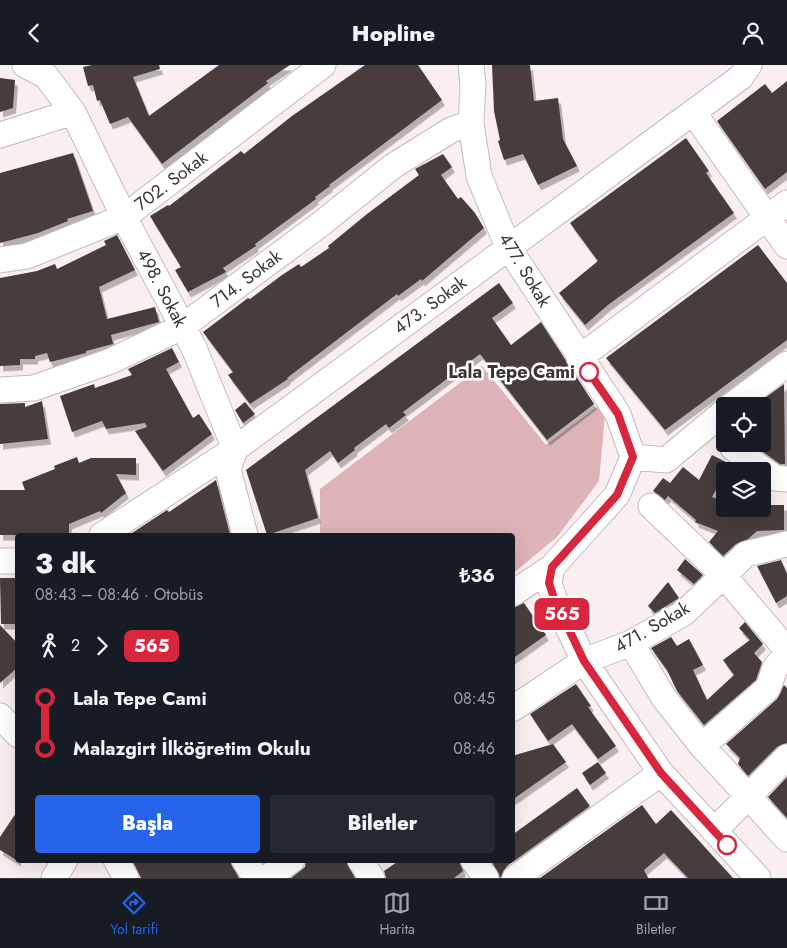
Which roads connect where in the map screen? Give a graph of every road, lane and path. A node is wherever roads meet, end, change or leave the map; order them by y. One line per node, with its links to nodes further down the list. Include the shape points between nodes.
1 (25, 65): 5 (street, 498. Sokak, via 46,76)
2 (324, 65): 10 (street, 702. Sokak)
3 (471, 65): 7 (street, 477. Sokak)
4 (750, 65): 6 (street, 473. Sokak, via 741,77)
5 (73, 112): 8 (street); 10 (street, 498. Sokak)
6 (693, 112): 11 (street); 13 (street, 473. Sokak)
7 (470, 123): 13 (street, 477. Sokak, via 479,176); 15 (street, 714. Sokak, via 451,130 393,166)
8 (0, 135)
9 (787, 203): 11 (street)
10 (124, 217): 14 (street, 702. Sokak, via 27,256); 15 (street, 498. Sokak)
11 (768, 218): 12 (street); 16 (street)
12 (787, 246)
13 (508, 247): 16 (street, 477. Sokak); 21 (street, 473. Sokak)
14 (0, 260)
15 (182, 327): 18 (street, 714. Sokak, via 111,361 34,388); 21 (street, 498. Sokak, via 194,348)
16 (579, 358): 23 (street, 477. Sokak, via 618,414)
17 (787, 364): 19 (street)
18 (0, 390)
19 (746, 397)
20 (716, 421): 23 (street, via 666,460)
21 (235, 449): 26 (street, 473. Sokak); 27 (street, via 228,469)
22 (737, 452): 24 (street, via 775,478)
23 (633, 457): 31 (street, via 617,495)
24 (787, 479)
25 (651, 506): 32 (street)
26 (105, 533)
27 (244, 533)
28 (787, 544): 32 (street, 471. Sokak, via 746,554)
29 (0, 561): 30 (street)
30 (15, 561)
31 (552, 567): 33 (street); 37 (street, via 551,590)
32 (724, 576): 34 (street, 471. Sokak, via 684,613); 35 (street)
33 (515, 592)
34 (632, 643): 37 (street, 471. Sokak); 41 (street, via 664,698)
35 (787, 650)
36 (787, 654): 41 (street, via 775,668 768,688)
37 (584, 661): 38 (street, 471. Sokak); 43 (street)
38 (515, 707)
39 (0, 716): 40 (street)
40 (15, 732)
41 (702, 746): 44 (street)
42 (787, 757): 44 (street)
43 (661, 773): 45 (street); 59 (street)
44 (748, 798): 45 (street); 46 (street)
45 (714, 831): 60 (street)
46 (787, 839)
47 (63, 863): 53 (street)
48 (118, 863): 54 (street)
49 (246, 863): 55 (street)
50 (288, 863): 56 (street)
51 (362, 863): 57 (street)
52 (475, 863): 58 (street)
53 (54, 878)
54 (126, 878)
55 (256, 878)
56 (266, 878)
57 (372, 878)
58 (486, 878)
59 (516, 878)
60 (758, 878)

